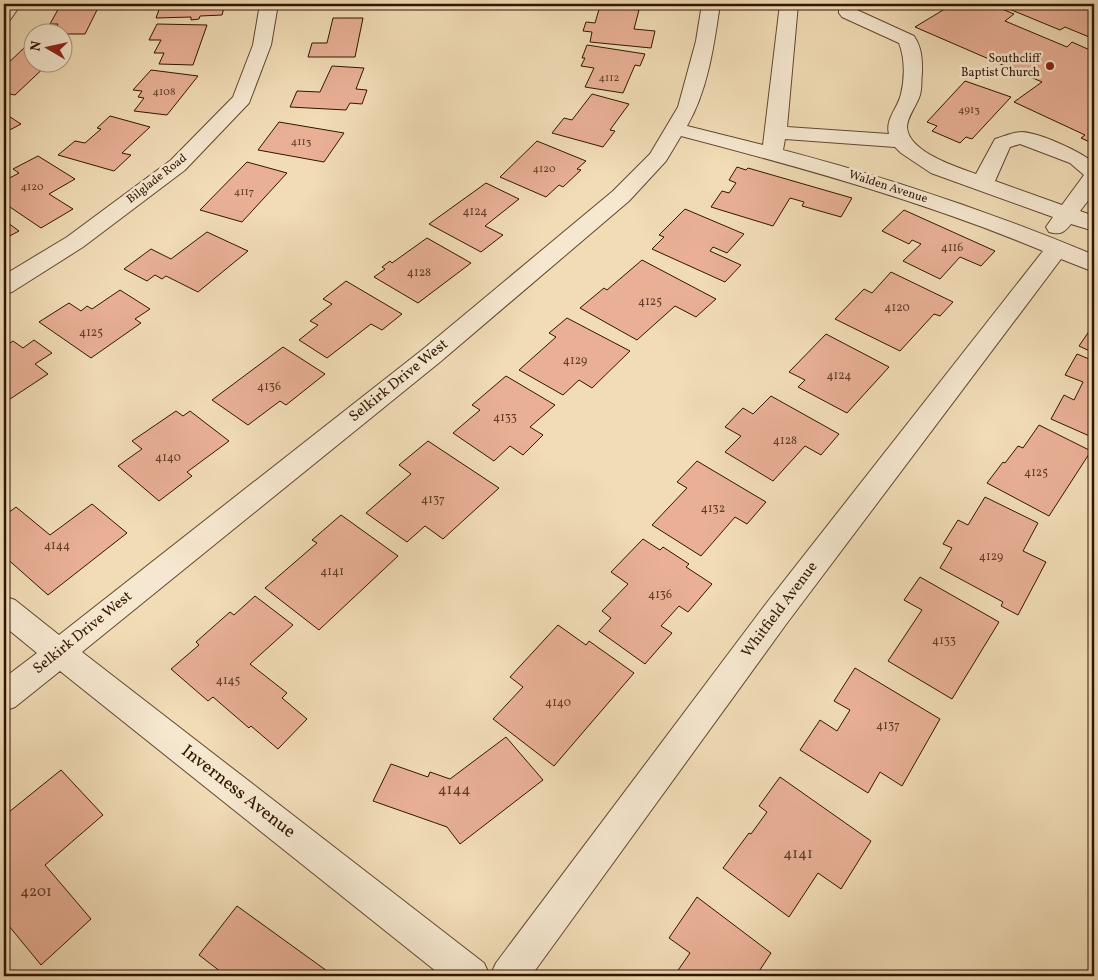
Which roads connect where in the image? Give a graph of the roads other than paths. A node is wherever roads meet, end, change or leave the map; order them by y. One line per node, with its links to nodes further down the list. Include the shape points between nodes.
1 (12, 4): 6 (street)
2 (269, 4): 18 (street, Bilglade Road, via 262,45 242,99 178,165 75,242)
3 (710, 4): 7 (street, Selkirk Drive West, via 705,41 688,107)
4 (789, 4): 8 (street)
5 (848, 4): 9 (street, via 848,12 907,40 913,55 912,94 897,126)
6 (4, 16)
7 (676, 129): 10 (street, Walden Avenue); 20 (street, Selkirk Drive West, via 658,157 621,196 431,356)
8 (776, 132): 9 (street); 10 (street)
9 (901, 141): 12 (street, via 938,168)
10 (772, 154): 14 (street, Walden Avenue, via 899,190)
11 (1094, 174): 12 (street, via 1077,158 1021,138 1002,143); 13 (street, Whitfield Avenue)
12 (990, 188): 13 (street); 14 (street)
13 (1068, 214): 15 (street); 16 (street, Whitfield Avenue)
14 (995, 223): 16 (street, Walden Avenue)
15 (1094, 224)
16 (1051, 246): 17 (street, Walden Avenue); 23 (street, Whitfield Avenue)
17 (1094, 264)
18 (4, 286)
19 (4, 610): 20 (street, Inverness Avenue)
20 (59, 652): 21 (street, Selkirk Drive West); 22 (street, Inverness Avenue)
21 (4, 698)
22 (472, 976)
23 (509, 976)

